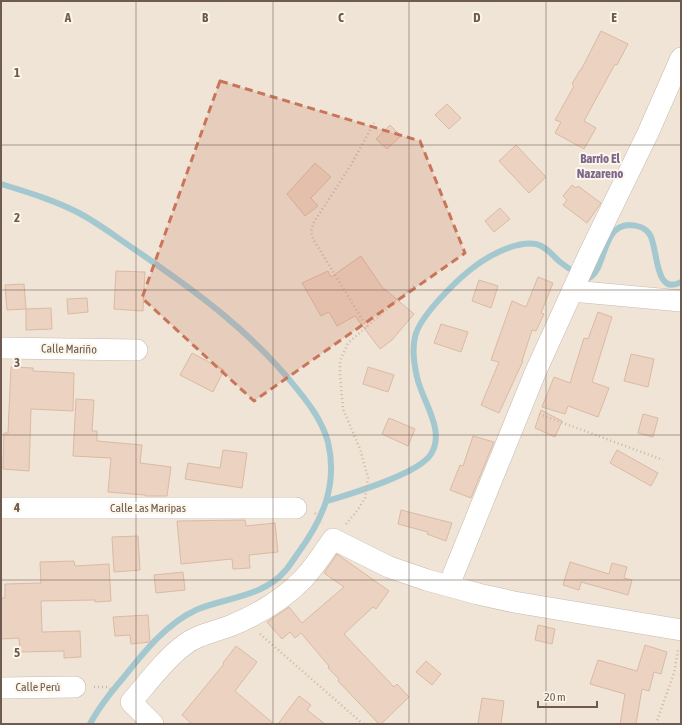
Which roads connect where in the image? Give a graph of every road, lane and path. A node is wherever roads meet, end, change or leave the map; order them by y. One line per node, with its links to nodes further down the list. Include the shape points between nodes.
1 (681, 58): 4 (street)
2 (374, 123): 6 (path, via 351,165 314,222 311,232)
3 (416, 285): 6 (path)
4 (572, 291): 5 (street); 9 (street)
5 (681, 301)
6 (367, 327): 13 (path, via 348,344 340,361 341,395 345,415 364,461 368,478 367,488 365,498 357,511)
7 (1, 348): 8 (street, Calle Mariño)
8 (137, 350)
9 (522, 407): 10 (path); 14 (street)
10 (663, 460)
11 (1, 508): 12 (street, Calle Las Maripas)
12 (296, 508): 13 (path, via 314,511)
13 (333, 539): 14 (street, via 389,567); 15 (street, via 304,578 290,591)
14 (449, 585): 16 (street, via 514,602)
15 (243, 619): 19 (street, via 183,645); 21 (path)
16 (680, 630): 22 (path, via 674,672)
17 (75, 687): 18 (street, Calle Perú); 19 (path, via 107,687)
18 (1, 688)
19 (131, 702): 20 (street)
20 (153, 724)
21 (363, 724)
22 (656, 724)

